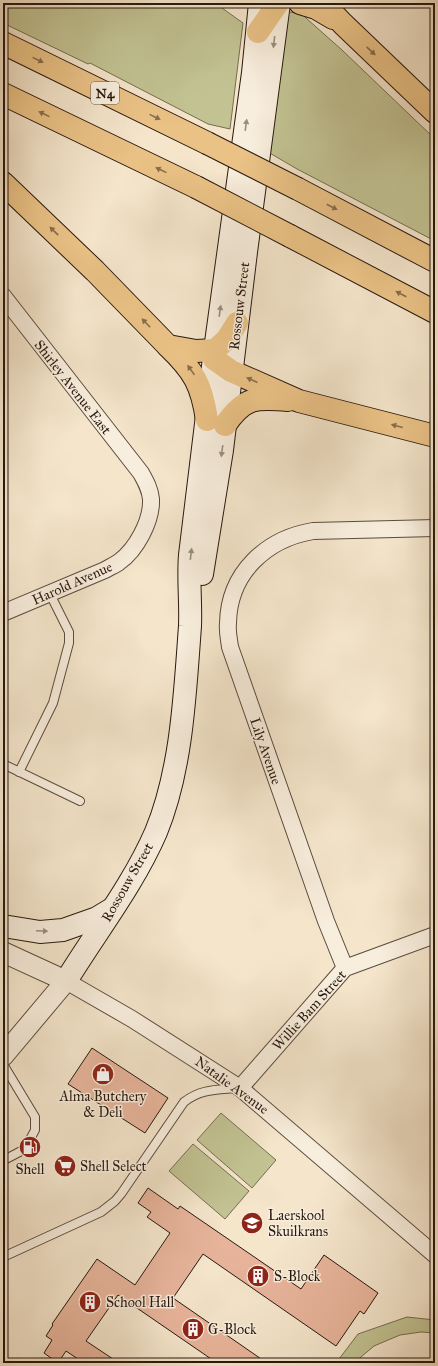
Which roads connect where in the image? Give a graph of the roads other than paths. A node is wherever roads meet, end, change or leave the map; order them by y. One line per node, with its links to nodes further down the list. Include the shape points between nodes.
1 (260, 3): 6 (main road, Rossouw Street)
2 (279, 3): 6 (highway); 14 (main road, Rossouw Street, one-way to 14)
3 (300, 3): 5 (highway, via 316,8)
4 (323, 3): 5 (highway)
5 (343, 24): 9 (highway, one-way to 9)
6 (258, 32): 16 (main road, Rossouw Street, one-way to 6)
7 (3, 43): 11 (highway, N4, one-way to 11, bridge, via 207,142)
8 (3, 94): 13 (highway, one-way to 8, bridge, via 196,187)
9 (435, 112)
10 (3, 183): 15 (highway, one-way to 10, via 95,271)
11 (435, 262)
12 (3, 296): 20 (street, Shirley Avenue East)
13 (435, 312)
14 (237, 323): 16 (highway, via 226,339)
15 (168, 346): 16 (highway, via 196,351); 18 (highway, one-way to 15, via 188,366)
16 (220, 360): 17 (highway, one-way to 16); 18 (main road, Rossouw Street)
17 (299, 401): 18 (highway, via 270,398 251,401); 19 (highway, one-way to 17)
18 (216, 423): 27 (main road, Rossouw Street, via 204,565 190,607 180,732 169,792 156,831 143,858)
19 (435, 436)
20 (144, 478): 22 (street, Harold Avenue, via 149,488 150,508 146,524 134,546 119,562 105,570)
21 (435, 528): 31 (street, Lily Avenue, via 313,531 299,534 275,544 256,558 235,587 228,611 230,647 326,921)
22 (50, 594): 23 (street, Harold Avenue); 25 (lane, via 69,632 69,643 53,703)
23 (3, 613)
24 (3, 764): 25 (lane)
25 (19, 772): 26 (lane)
26 (80, 802)
27 (112, 909): 28 (main road, one-way to 27, via 40,932 63,930 97,918); 32 (main road, Rossouw Street)
28 (3, 926)
29 (435, 935): 31 (street, Willie Bam Street)
30 (3, 952): 32 (street, Natalie Avenue)
31 (345, 968): 35 (street, Willie Bam Street)
32 (66, 981): 33 (street, Rossouw Street); 35 (street, Natalie Avenue, via 138,1022)
33 (3, 1056)
34 (3, 1064): 36 (lane, via 35,1118 36,1130 24,1149)
35 (240, 1088): 37 (street, Natalie Avenue); 38 (lane, via 206,1090 193,1095 184,1102 121,1194 108,1207)
36 (3, 1159)
37 (435, 1255)
38 (3, 1257)

